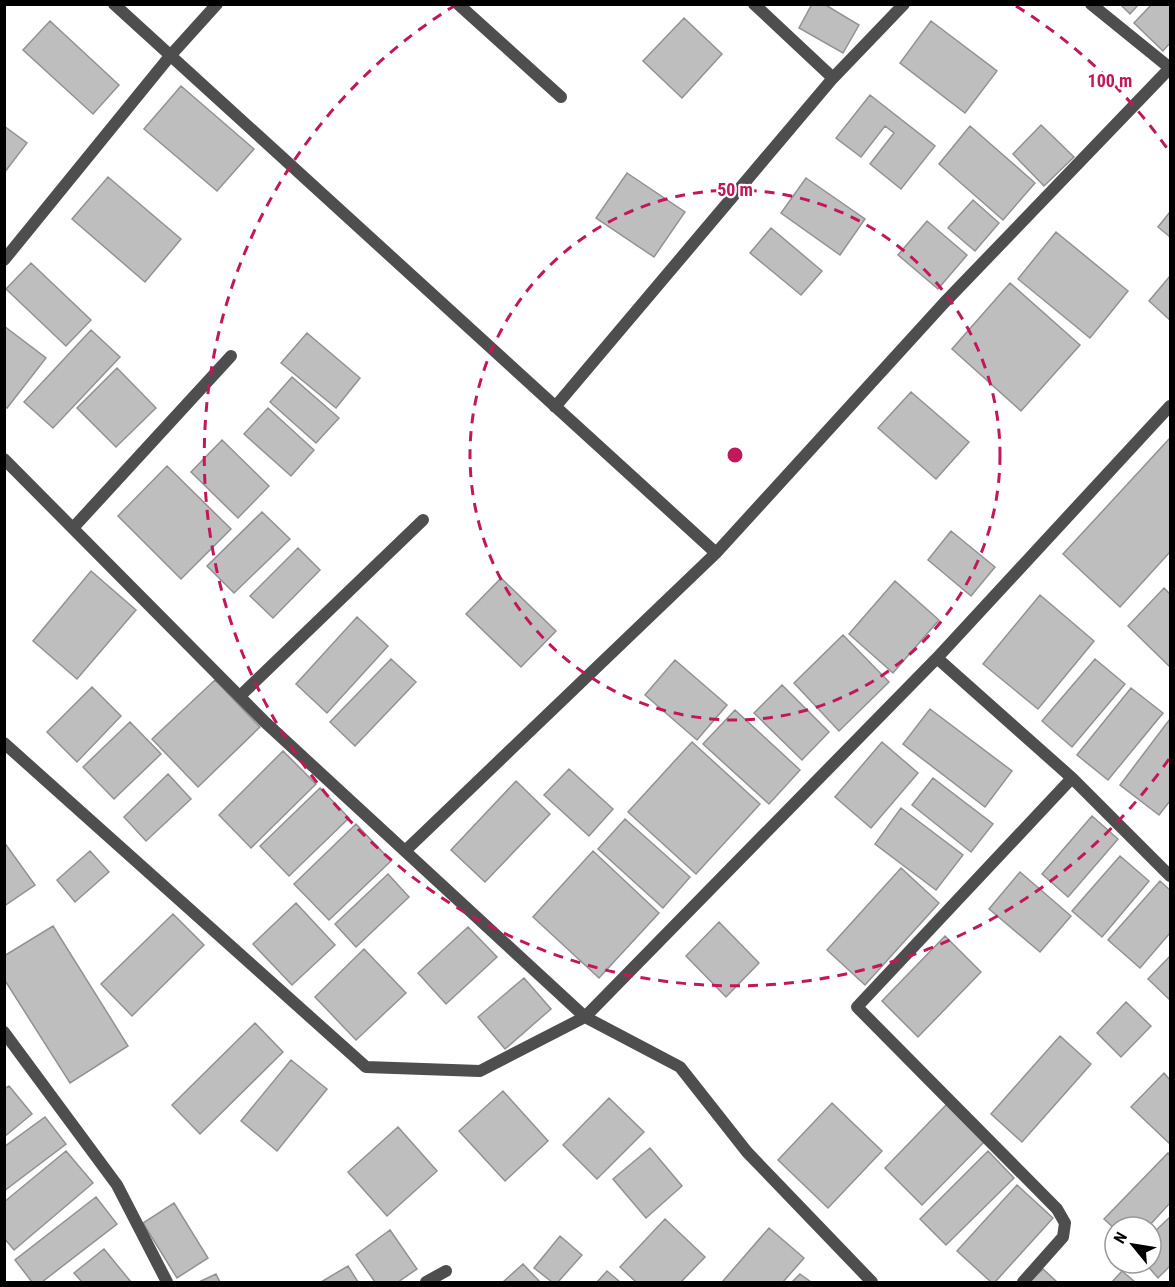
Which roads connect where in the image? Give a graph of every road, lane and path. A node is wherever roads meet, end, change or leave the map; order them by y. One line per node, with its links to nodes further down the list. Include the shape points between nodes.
1 (114, 4): 7 (street)
2 (217, 4): 7 (street)
3 (458, 4): 9 (street)
4 (754, 4): 8 (street)
5 (904, 4): 8 (street)
6 (1091, 4): 17 (street, via 1170,68 944,303)
7 (170, 56): 10 (street); 13 (street)
8 (833, 78): 13 (street)
9 (561, 97)
10 (4, 260)
11 (231, 356): 16 (street)
12 (1170, 406): 18 (street)
13 (555, 407): 17 (street)
14 (4, 459): 16 (street)
15 (423, 520): 19 (street)
16 (73, 528): 19 (street)
17 (716, 553): 22 (street)
18 (937, 658): 21 (street); 24 (street)
19 (240, 696): 22 (street)
20 (4, 743): 24 (street, via 366,1066 480,1071)
21 (1072, 778): 23 (street); 30 (street, via 857,1007 1057,1209 1065,1223 1063,1237)
22 (405, 851): 24 (street)
23 (1170, 876)
24 (585, 1017): 29 (street, via 680,1067 747,1152)
25 (4, 1032): 27 (street, via 117,1185)
26 (446, 1271): 28 (street)
27 (167, 1282)
28 (426, 1282)
29 (873, 1282)
30 (1023, 1282)

